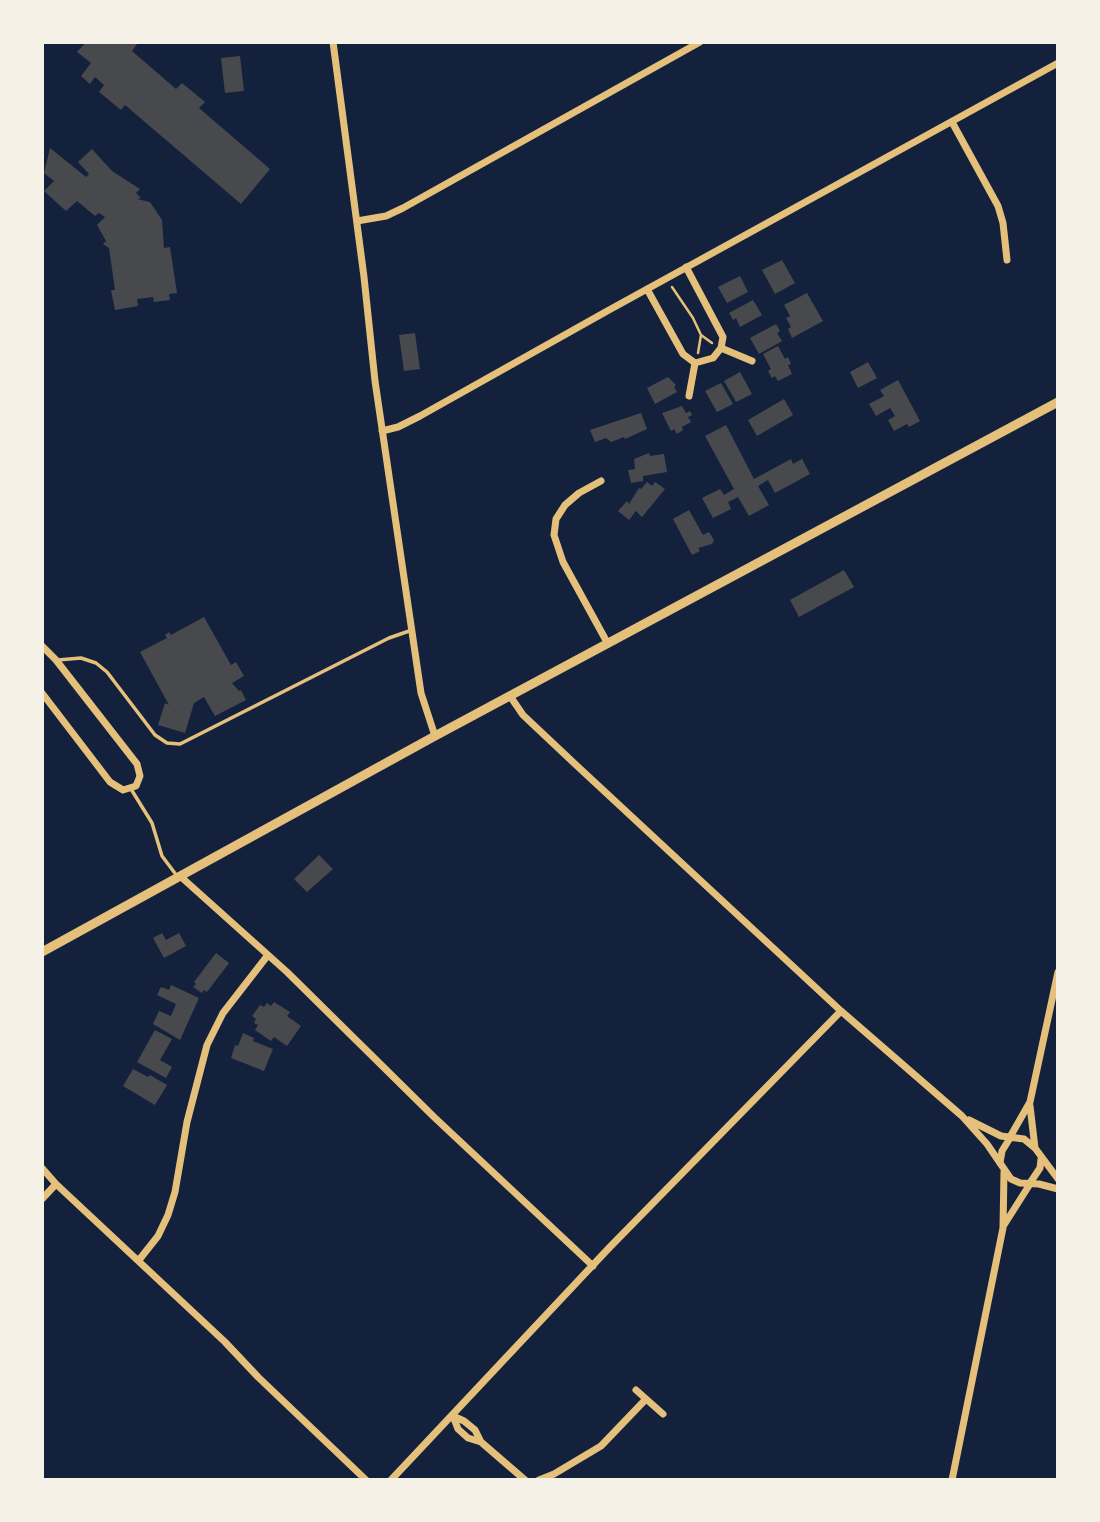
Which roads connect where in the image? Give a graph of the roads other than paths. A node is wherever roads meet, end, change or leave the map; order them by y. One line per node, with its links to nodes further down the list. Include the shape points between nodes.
1 (333, 42): 5 (street)
2 (700, 42): 5 (street, via 403,208)
3 (1058, 63): 4 (street)
4 (952, 122): 6 (street, via 998,206); 7 (street)
5 (357, 221): 14 (street)
6 (1007, 260)
7 (686, 267): 8 (street); 9 (street, via 722,333)
8 (647, 289): 11 (street, via 680,350); 14 (street, via 420,416)
9 (721, 348): 10 (street); 11 (street, via 713,358)
10 (752, 361)
11 (695, 363): 12 (street)
12 (689, 396)
13 (1058, 402): 17 (street)
14 (382, 431): 16 (street)
15 (601, 481): 17 (street, via 565,505 556,519 554,535 563,562)
16 (412, 630): 19 (lane, via 180,744 155,735 96,663 81,658); 22 (street, via 421,694)
17 (608, 644): 21 (street)
18 (42, 646): 19 (street)
19 (56, 660): 23 (street, via 139,769 139,781)
20 (42, 692): 23 (street, via 110,782 120,790)
21 (510, 696): 22 (street); 28 (street, via 528,721)
22 (436, 736): 24 (street)
23 (131, 789): 24 (lane, via 152,823 162,856)
24 (179, 877): 25 (street); 26 (street)
25 (42, 952)
26 (268, 955): 42 (street, via 223,1013 206,1045 168,1215); 43 (street)
27 (1058, 972): 29 (street)
28 (841, 1011): 30 (street); 43 (street)
29 (1030, 1102): 31 (street); 32 (street)
30 (962, 1116): 31 (street); 35 (street)
31 (1010, 1137): 32 (street, via 1024,1139); 35 (street, via 999,1157)
32 (1035, 1148): 33 (street)
33 (1040, 1156): 36 (street); 38 (street, via 1040,1168)
34 (42, 1168): 37 (street)
35 (1003, 1169): 38 (street, via 1014,1181); 41 (street)
36 (1058, 1179)
37 (56, 1184): 40 (street); 42 (street)
38 (1030, 1184): 39 (street); 41 (street)
39 (1058, 1189)
40 (42, 1199)
41 (1003, 1228): 52 (street)
42 (139, 1261): 48 (street)
43 (593, 1266): 47 (street)
44 (636, 1390): 45 (street)
45 (646, 1399): 46 (street); 51 (street, via 601,1446)
46 (663, 1414)
47 (453, 1416): 49 (street); 50 (street, via 468,1438 481,1442)
48 (366, 1480)
49 (391, 1480)
50 (525, 1480)
51 (539, 1480)
52 (952, 1480)

